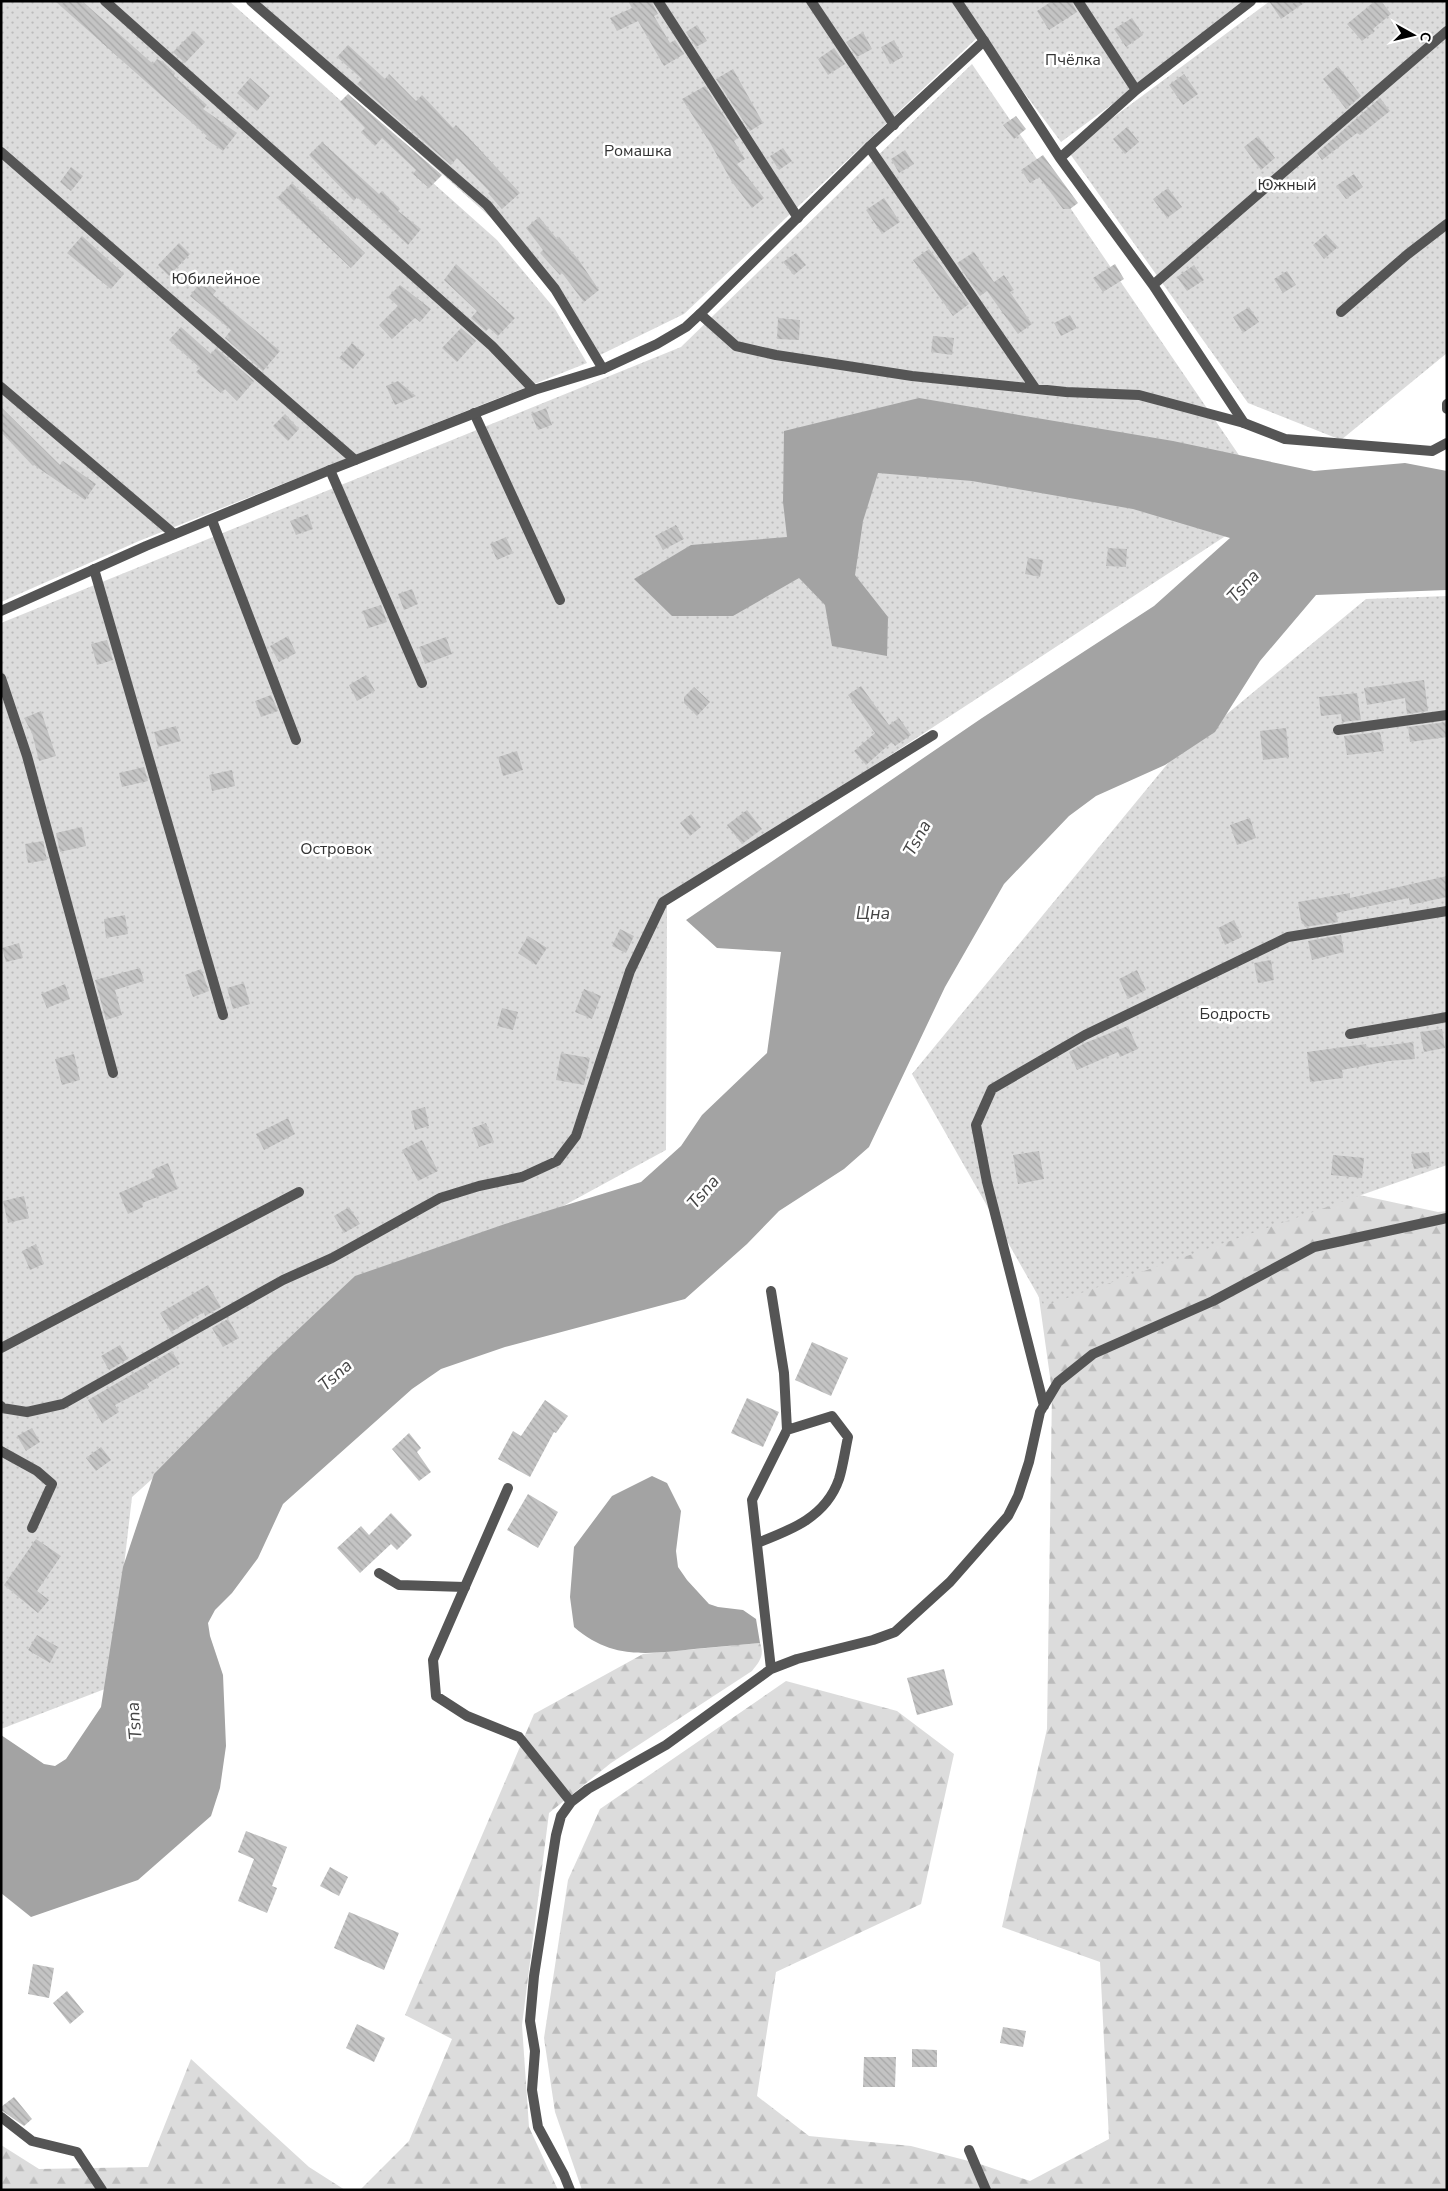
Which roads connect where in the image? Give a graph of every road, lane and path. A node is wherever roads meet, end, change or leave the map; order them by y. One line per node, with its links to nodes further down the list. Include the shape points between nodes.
1 (105, 1): 23 (street, via 492,346)
2 (251, 1): 20 (street, via 487,205 555,289)
3 (658, 1): 15 (street)
4 (811, 1): 11 (street)
5 (957, 1): 9 (street)
6 (1078, 1): 10 (street)
7 (1251, 1): 10 (street)
8 (1447, 31): 17 (street)
9 (984, 41): 11 (street); 14 (street)
10 (1136, 90): 14 (street)
11 (894, 125): 12 (street)
12 (870, 147): 15 (street); 22 (street)
13 (1, 152): 29 (street)
14 (1060, 158): 17 (street)
15 (798, 218): 19 (street)
16 (1447, 224): 18 (street)
17 (1152, 285): 27 (street)
18 (1340, 312)
19 (700, 314): 20 (street, via 686,327 657,344); 22 (street, via 736,346 776,355 912,376)
20 (602, 369): 23 (street)
21 (1, 387): 32 (street)
22 (1036, 388): 27 (street, via 1139,395)
23 (534, 390): 26 (street)
24 (1447, 404): 25 (street)
25 (1447, 409)
26 (474, 413): 29 (street); 34 (street)
27 (1244, 423): 28 (street, via 1285,439 1432,451)
28 (1447, 443)
29 (355, 460): 30 (street)
30 (330, 470): 31 (street); 37 (street)
31 (212, 520): 32 (street); 41 (street)
32 (174, 534): 33 (street)
33 (94, 569): 35 (street); 43 (street)
34 (560, 600)
35 (1, 611)
36 (1, 678): 46 (street, via 27,756)
37 (422, 683)
38 (1447, 715): 39 (street)
39 (1338, 730)
40 (933, 735): 52 (street, via 663,902 630,971 576,1136 557,1162 522,1177 440,1198 332,1258 283,1280 63,1404 27,1412)
41 (296, 740)
42 (1447, 911): 51 (street, via 1288,937 1085,1035 992,1089 976,1125 987,1182)
43 (223, 1015)
44 (1447, 1017): 45 (street)
45 (1350, 1034)
46 (113, 1073)
47 (299, 1192): 50 (street)
48 (1447, 1218): 51 (street, via 1338,1240 1307,1250 1213,1301 1094,1354 1058,1382)
49 (772, 1291): 53 (street, via 784,1373)
50 (1, 1348)
51 (1044, 1406): 60 (street, via 1018,1496 1008,1516 950,1582 895,1632)
52 (2, 1408)
53 (787, 1430): 57 (street, via 752,1500); 57 (street, via 832,1416 848,1437 839,1480 821,1511 793,1530)
54 (1, 1451): 56 (street, via 37,1471 52,1484)
55 (508, 1488): 59 (street)
56 (32, 1528)
57 (757, 1543): 60 (street)
58 (379, 1573): 59 (street, via 399,1585)
59 (465, 1587): 61 (street, via 433,1660 436,1696 467,1716 519,1737)
60 (771, 1669): 61 (street, via 666,1745)
61 (571, 1802): 65 (street, via 561,1816 556,1835 530,2021 535,2051 532,2090 535,2115)
62 (1, 2117): 64 (street, via 32,2141 77,2152)
63 (969, 2150): 66 (street)
64 (102, 2190)
65 (570, 2190)
66 (986, 2190)

